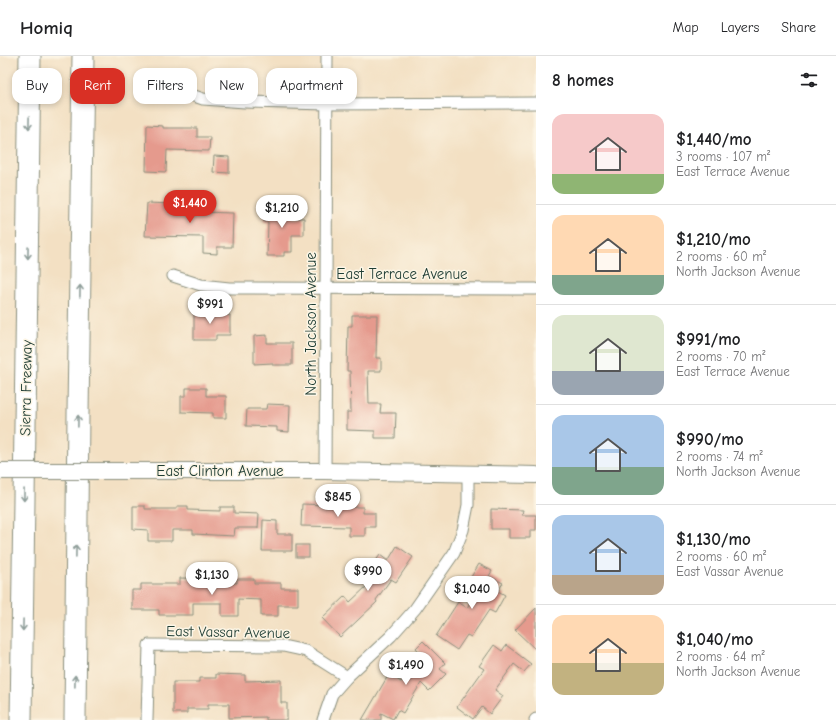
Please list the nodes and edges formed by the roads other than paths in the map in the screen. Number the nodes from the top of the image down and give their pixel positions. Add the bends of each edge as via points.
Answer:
1 (30, 56) edge
2 (83, 56) edge
3 (327, 56) edge
4 (327, 68) edge
5 (197, 97) edge
6 (266, 103) edge
7 (536, 103) edge
8 (327, 104) edge
9 (357, 104) edge
10 (173, 276) dead end
11 (326, 289) junction
12 (536, 289) edge
13 (0, 471) edge
14 (325, 471) junction
15 (468, 474) junction
16 (536, 475) edge
17 (347, 676) junction
18 (21, 720) edge
19 (75, 720) edge
20 (147, 720) edge
21 (323, 720) edge

1 -> 18 highway, Sierra Freeway
19 -> 2 highway
3 - 4 street, North Jackson Avenue
5 - 6 street
7 - 9 street
8 - 11 street, North Jackson Avenue
10 - 11 street, East Terrace Avenue via 201,285 229,288
11 - 12 street, East Terrace Avenue
11 - 14 street, North Jackson Avenue
13 - 14 main road, East Clinton Avenue, bridge
14 - 15 main road, East Clinton Avenue
15 - 16 main road, East Clinton Avenue
15 - 17 street via 468,505 463,530 454,553 415,609 391,636
17 - 20 street, East Vassar Avenue via 306,651 283,646 149,646
17 - 21 street via 332,694

